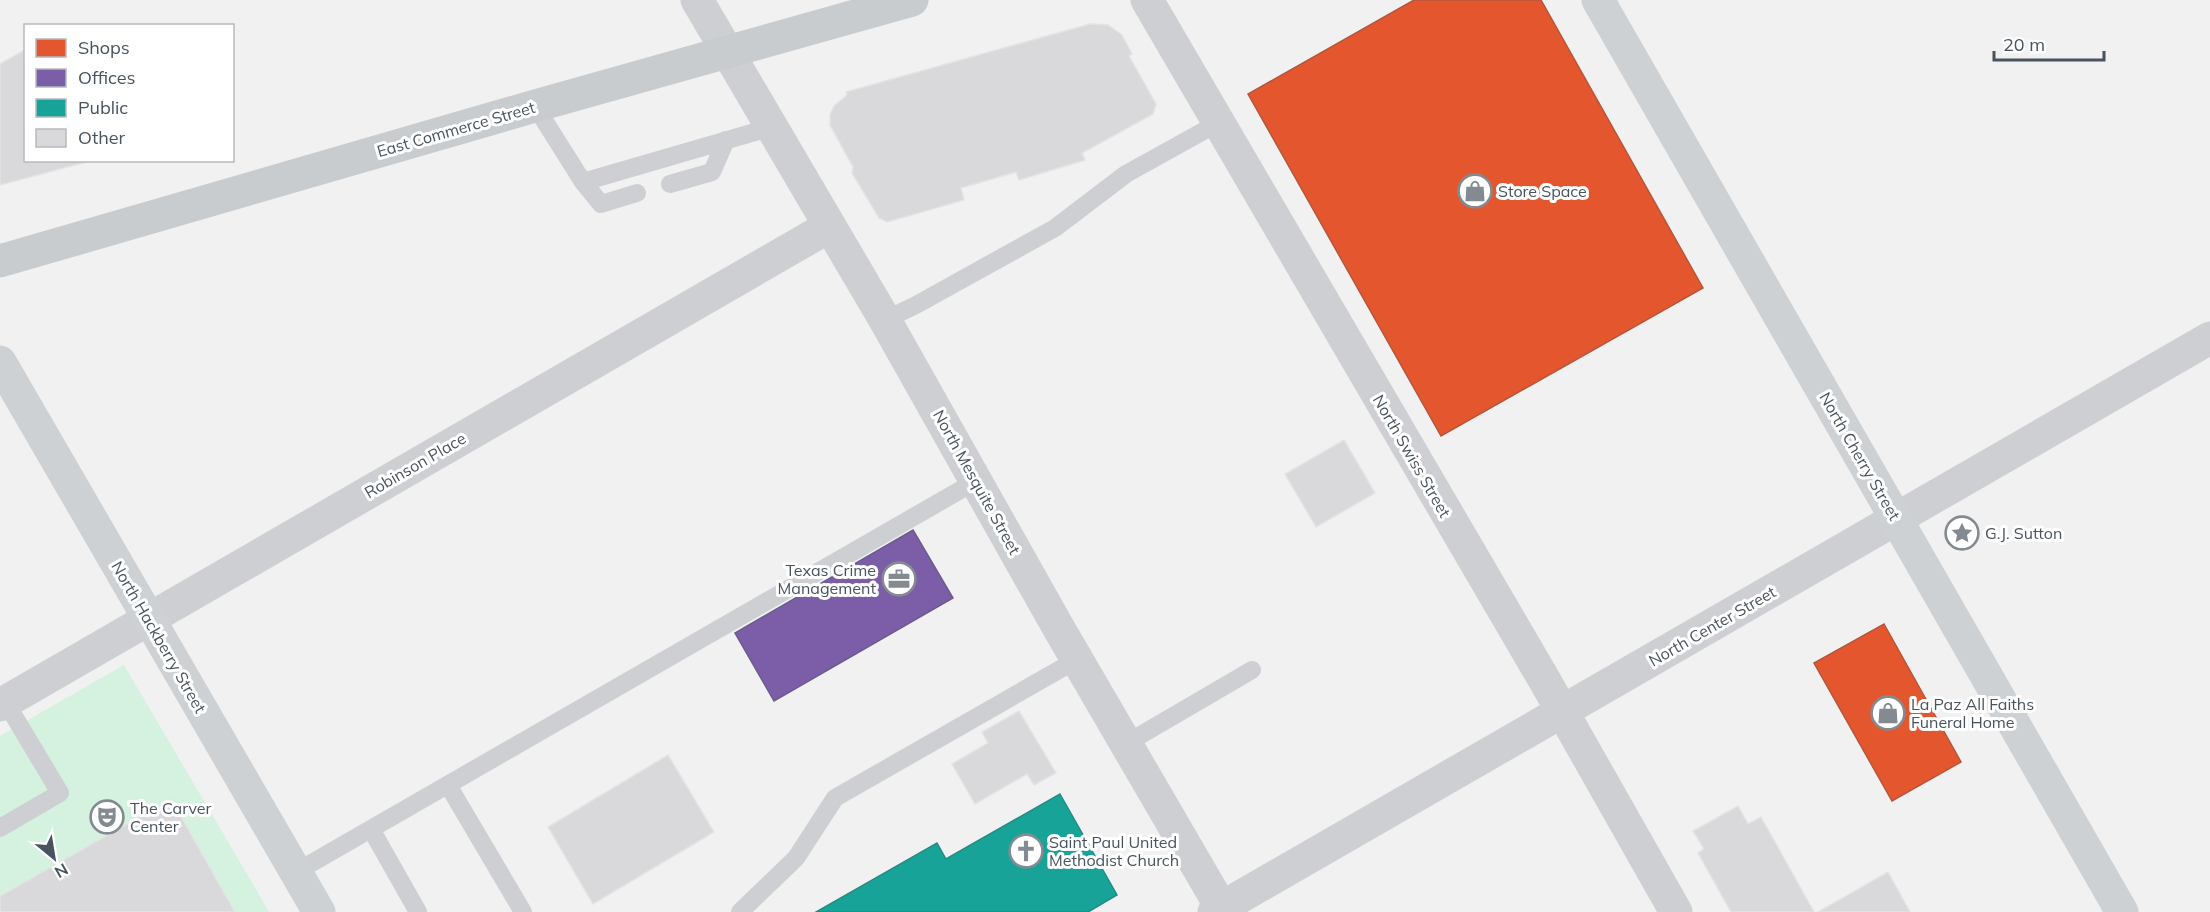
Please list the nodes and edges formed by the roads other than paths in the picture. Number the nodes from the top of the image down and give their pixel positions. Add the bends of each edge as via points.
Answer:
1 (697, 0) edge
2 (912, 0) edge
3 (1148, 0) edge
4 (1598, 0) edge
5 (729, 52) junction
6 (535, 106) junction
7 (1218, 123) junction
8 (772, 127) junction
9 (726, 140) junction
10 (583, 182) junction
11 (670, 184) dead end
12 (637, 193) dead end
13 (830, 226) junction
14 (0, 261) edge
15 (885, 320) junction
16 (2210, 338) edge
17 (0, 362) edge
18 (976, 481) junction
19 (1895, 519) junction
20 (149, 619) junction
21 (1078, 659) junction
22 (1252, 670) dead end
23 (3, 703) edge
24 (1562, 711) junction
25 (1127, 743) junction
26 (448, 785) junction
27 (0, 828) edge
28 (371, 829) junction
29 (296, 872) junction
30 (1220, 910) edge
31 (319, 912) edge
32 (418, 912) edge
33 (523, 912) edge
34 (740, 912) edge
35 (1676, 912) edge
36 (2122, 912) edge

1 - 5 street, North Mesquite Street
2 - 5 main road, East Commerce Street
3 - 7 street, North Swiss Street
4 - 19 street, North Cherry Street
5 - 6 main road, East Commerce Street
5 - 8 street, North Mesquite Street
6 - 10 lane
6 - 14 main road, East Commerce Street
7 - 15 lane via 1126,174 1055,228
7 - 24 street, North Swiss Street
8 - 9 lane
8 - 13 street, North Mesquite Street
9 - 10 lane
9 - 11 lane via 712,172
10 - 12 lane via 601,204
13 - 15 street, North Mesquite Street
13 - 20 street, Robinson Place
15 - 18 street, North Mesquite Street
16 - 19 street, North Center Street
17 - 20 street, North Hackberry Street
18 - 21 street, North Mesquite Street
18 - 26 lane
19 - 24 street, North Center Street
19 - 36 street, North Cherry Street
20 - 23 street, Robinson Place
20 - 29 street, North Hackberry Street
21 - 25 street, North Mesquite Street
21 - 34 lane via 835,798 796,858
22 - 25 lane
23 - 27 lane via 60,793
24 - 30 street, North Center Street
24 - 35 street, North Swiss Street
25 - 30 street, North Mesquite Street
26 - 28 lane
26 - 33 lane
28 - 29 lane
28 - 32 lane
29 - 31 street, North Hackberry Street

